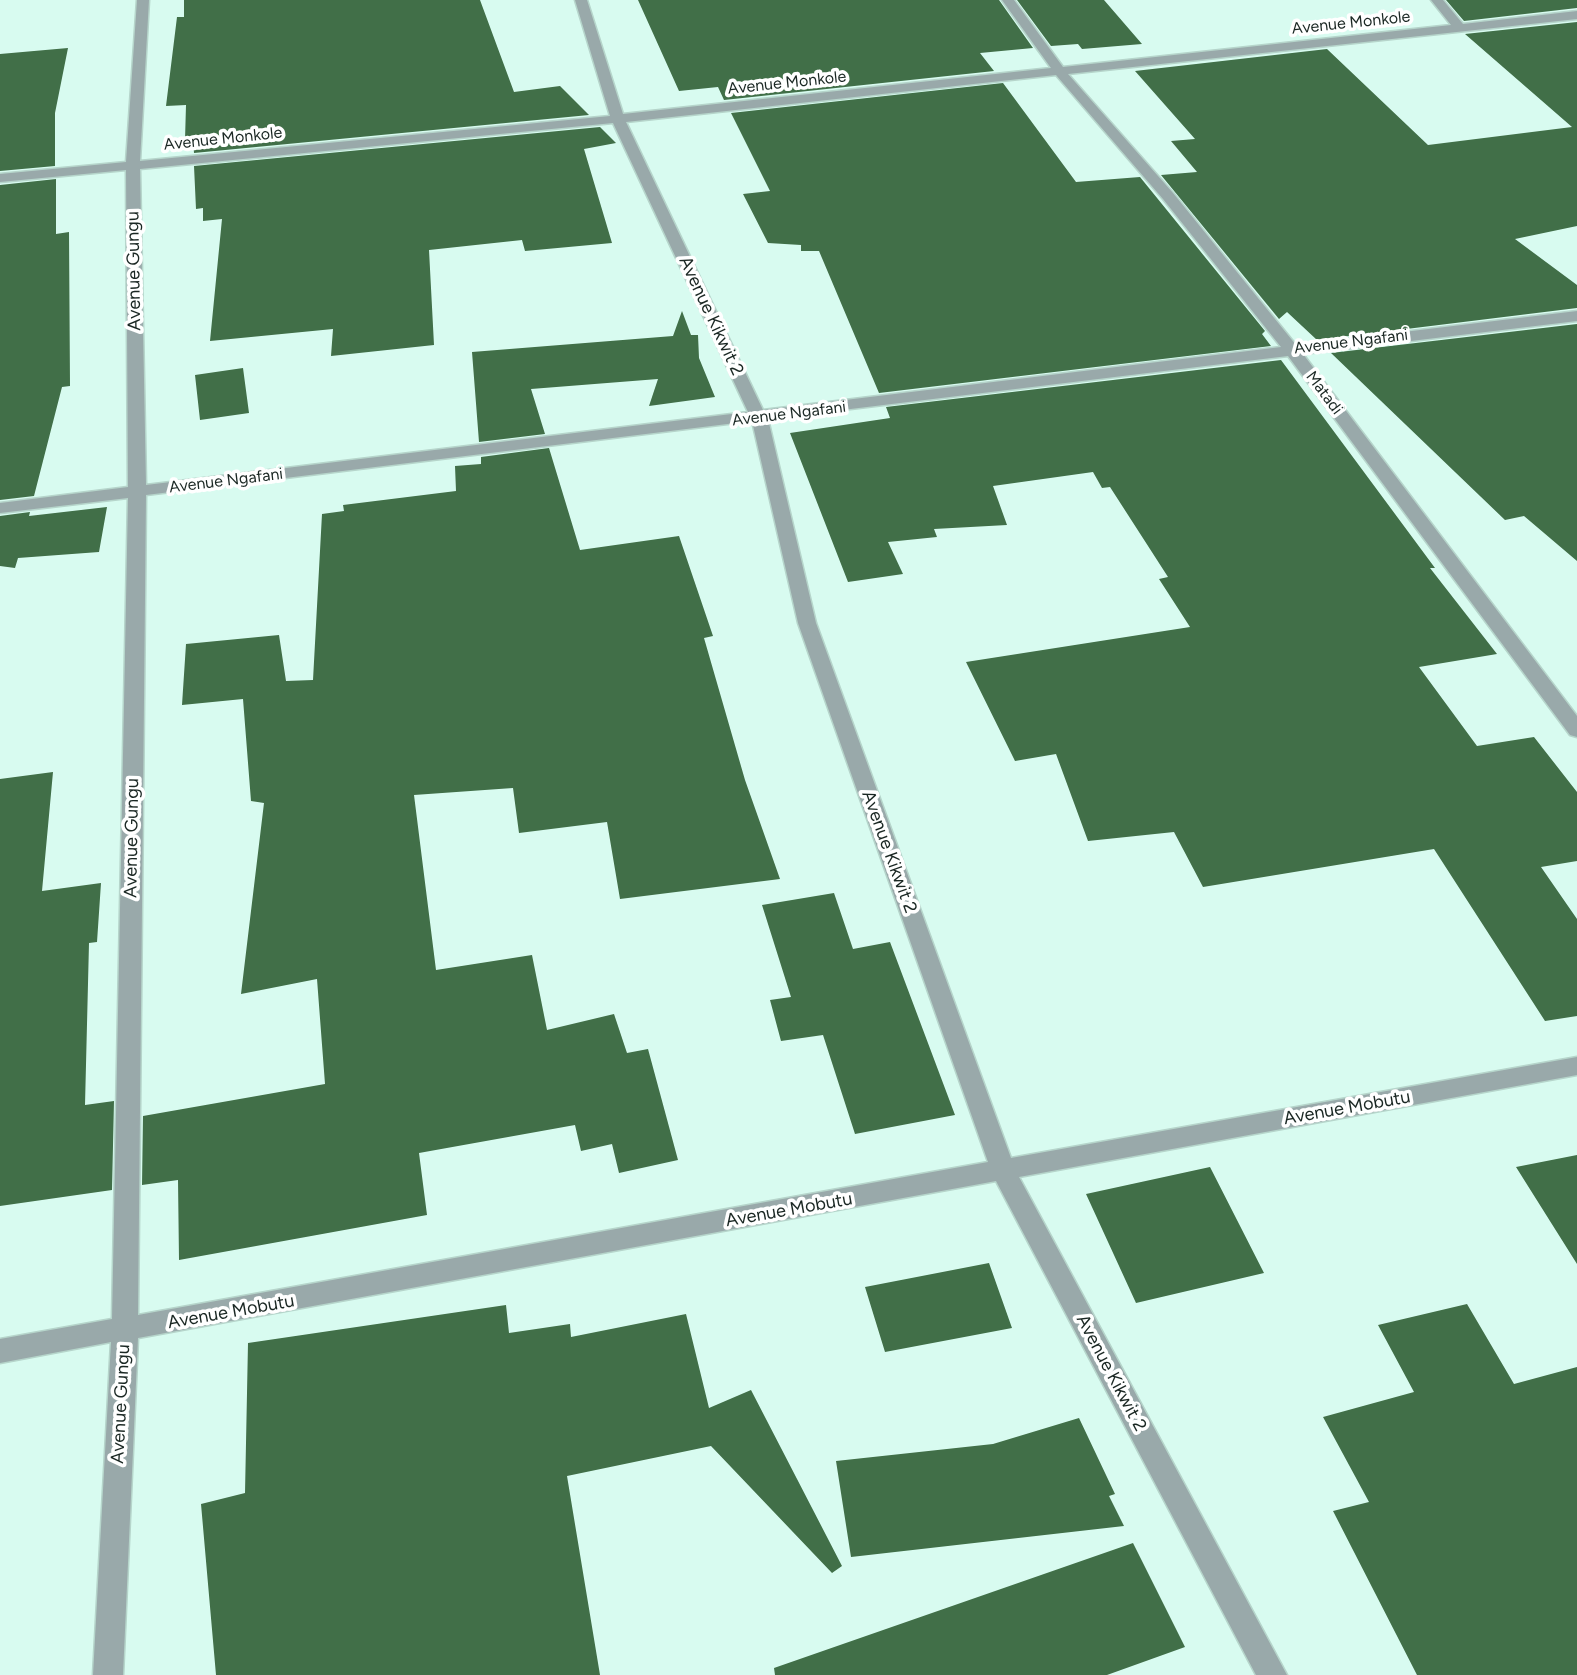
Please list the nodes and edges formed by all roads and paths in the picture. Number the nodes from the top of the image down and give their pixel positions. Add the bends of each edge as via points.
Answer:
1 (143, 0) edge
2 (581, 0) edge
3 (1008, 0) edge
4 (1437, 0) edge
5 (1577, 15) edge
6 (1460, 28) junction
7 (1059, 71) junction
8 (618, 118) junction
9 (132, 165) junction
10 (0, 177) edge
11 (1577, 316) edge
12 (1291, 349) junction
13 (759, 418) junction
14 (137, 492) junction
15 (0, 508) edge
16 (1577, 730) edge
17 (1577, 1066) edge
18 (1003, 1171) junction
19 (125, 1331) junction
20 (0, 1352) edge
21 (108, 1675) edge
22 (1272, 1675) edge

1 - 9 street, Avenue Gungu
2 - 8 street, Avenue Kikwit 2
3 - 7 street, Matadi
4 - 6 street
5 - 6 street, Avenue Monkole
6 - 7 street, Avenue Monkole
7 - 8 street, Avenue Monkole
7 - 12 street, Matadi via 1168,196
8 - 9 street, Avenue Monkole
8 - 13 street, Avenue Kikwit 2
9 - 10 street, Avenue Monkole
9 - 14 street, Avenue Gungu
11 - 12 street, Avenue Ngafani
12 - 13 street, Avenue Ngafani
12 - 16 street, Matadi
13 - 14 street, Avenue Ngafani
13 - 18 street, Avenue Kikwit 2 via 807,623
14 - 15 street, Avenue Ngafani
14 - 19 street, Avenue Gungu
17 - 18 street, Avenue Mobutu
18 - 19 street, Avenue Mobutu
18 - 22 street, Avenue Kikwit 2
19 - 20 street, Avenue Mobutu
19 - 21 street, Avenue Gungu

